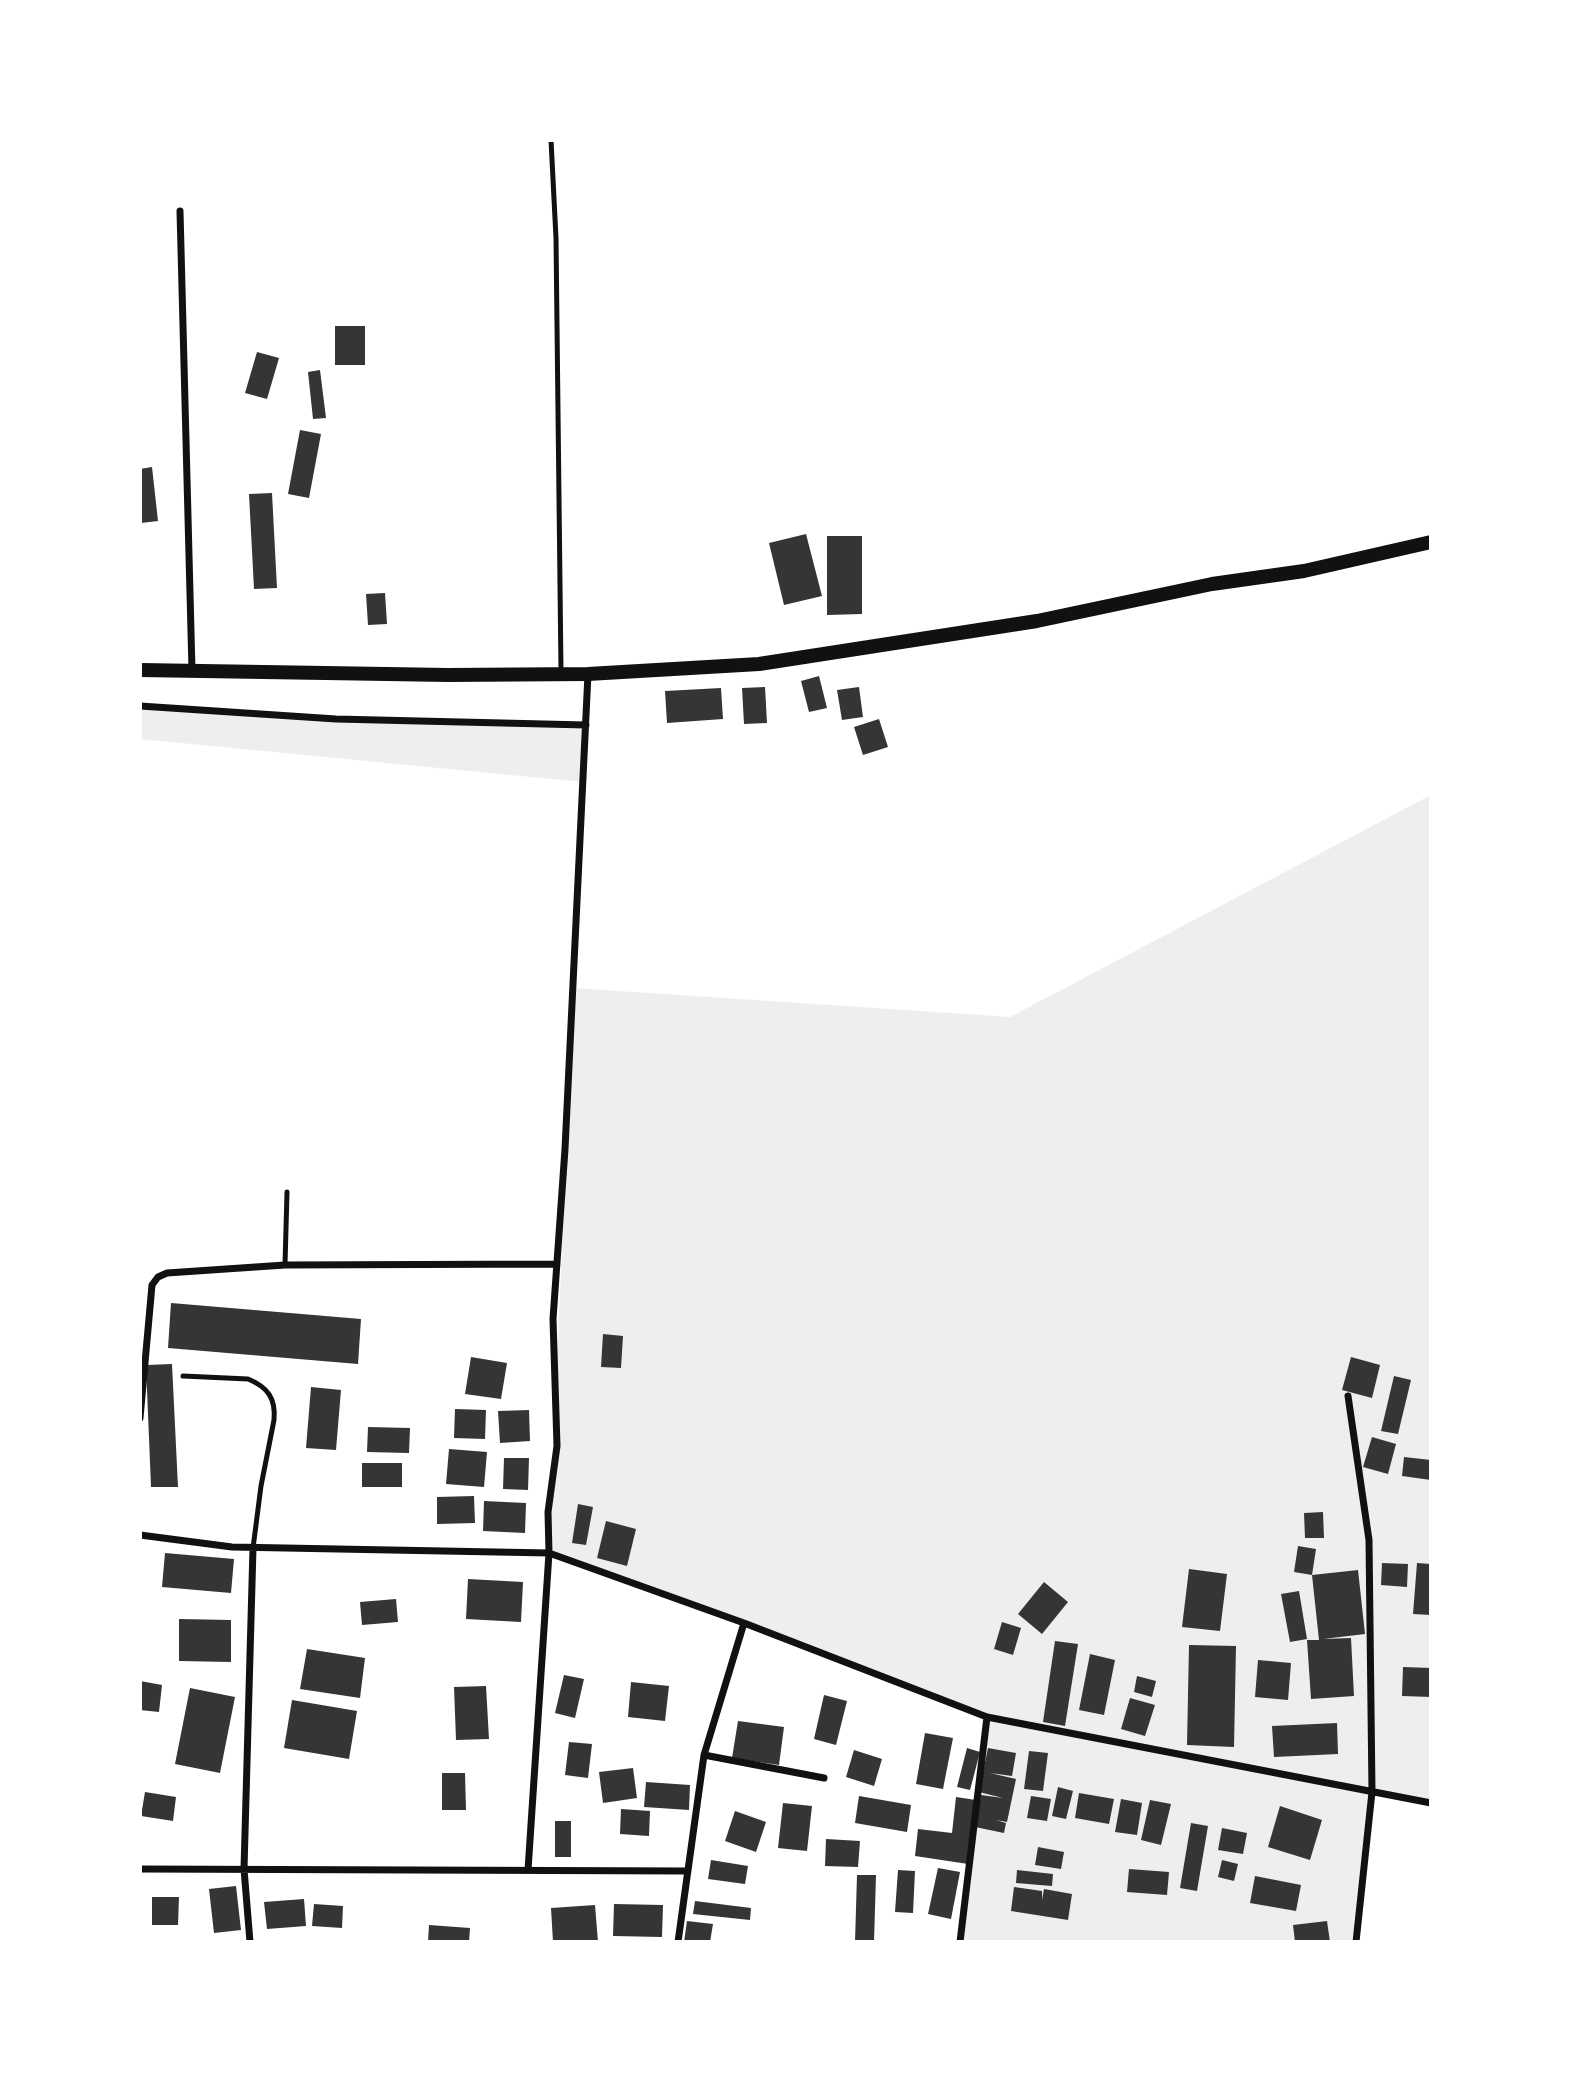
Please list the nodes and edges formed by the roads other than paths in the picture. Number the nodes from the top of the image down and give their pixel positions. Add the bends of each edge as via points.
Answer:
1 (551, 140) edge
2 (180, 211) dead end
3 (1431, 542) edge
4 (140, 670) edge
5 (192, 670) junction
6 (561, 674) junction
7 (589, 674) junction
8 (140, 705) edge
9 (586, 725) junction
10 (286, 1192) dead end
11 (285, 1265) junction
12 (557, 1265) junction
13 (183, 1376) dead end
14 (1348, 1396) dead end
15 (140, 1418) edge
16 (140, 1535) edge
17 (253, 1548) junction
18 (549, 1553) junction
19 (744, 1623) junction
20 (987, 1717) junction
21 (704, 1755) junction
22 (824, 1778) dead end
23 (1372, 1793) junction
24 (1431, 1804) edge
25 (140, 1869) edge
26 (244, 1869) junction
27 (528, 1870) junction
28 (688, 1871) junction
29 (250, 1942) edge
30 (678, 1942) edge
31 (960, 1942) edge
32 (1356, 1942) edge

1 - 6 lane
2 - 5 street
3 - 7 main road via 1304,571 1212,584 1024,623 759,664
4 - 5 main road
5 - 6 main road
6 - 7 main road
7 - 9 street
8 - 9 street via 336,719
9 - 12 street
10 - 11 lane
11 - 12 street
11 - 15 street via 158,1277 152,1284
12 - 18 street via 553,1319 557,1446 548,1512
13 - 17 lane via 248,1379 271,1394 274,1420
14 - 23 street via 1369,1540
16 - 17 street
17 - 18 street
17 - 26 street
18 - 19 street
18 - 27 street
19 - 20 street
19 - 21 street
20 - 23 street
20 - 31 street
21 - 22 street
21 - 28 street
23 - 24 street
23 - 32 street
25 - 26 street
26 - 27 street
26 - 29 street
27 - 28 street
28 - 30 street

